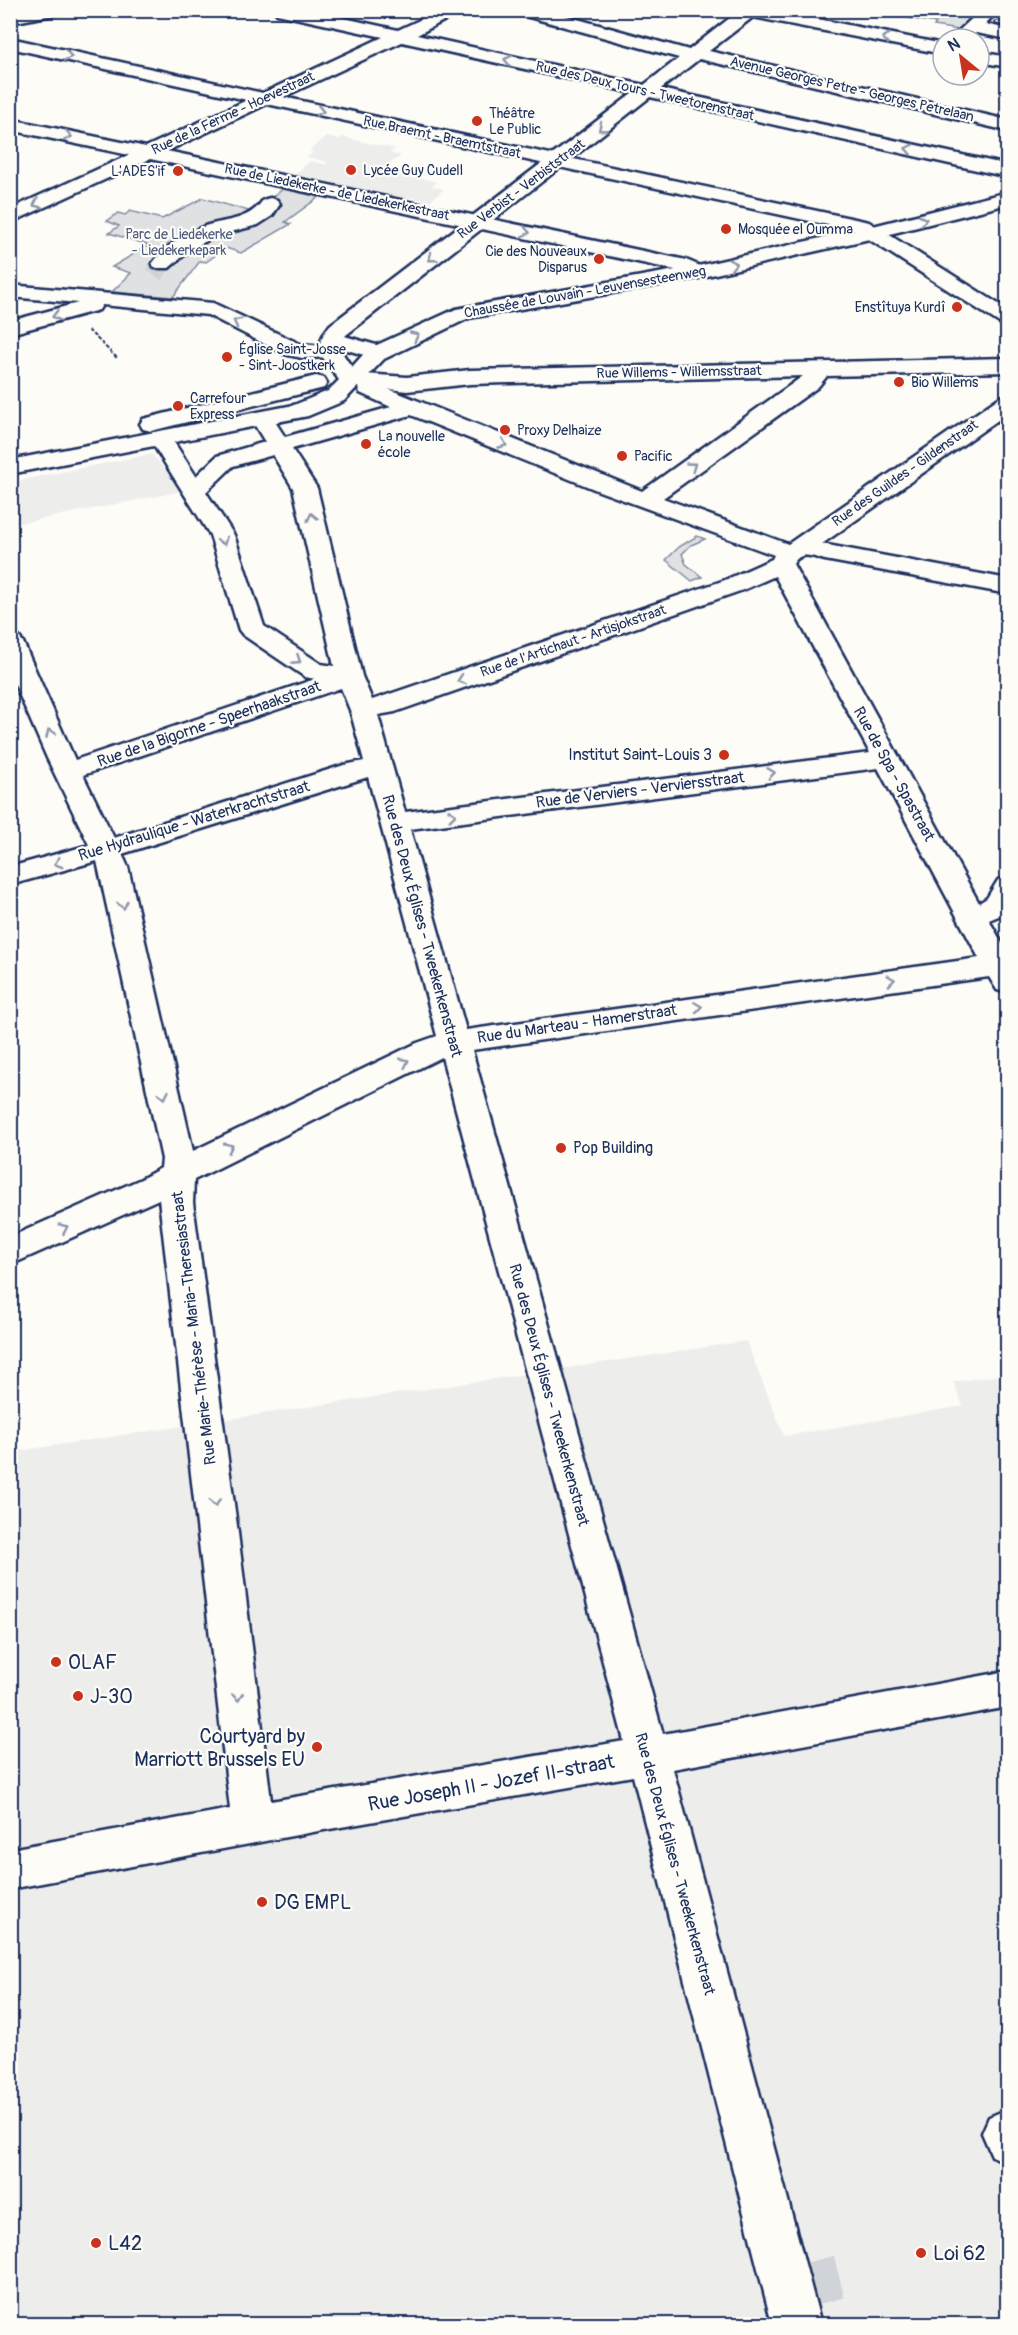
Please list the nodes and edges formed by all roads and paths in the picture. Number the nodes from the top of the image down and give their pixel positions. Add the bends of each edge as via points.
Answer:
1 (53, 10) edge
2 (283, 10) edge
3 (456, 10) edge
4 (524, 10) edge
5 (558, 10) edge
6 (750, 10) edge
7 (991, 10) edge
8 (10, 18) edge
9 (972, 27) edge
10 (991, 31) edge
11 (1008, 34) edge
12 (399, 36) junction
13 (10, 43) edge
14 (931, 47) edge
15 (697, 52) junction
16 (991, 59) edge
17 (1008, 62) edge
18 (647, 92) junction
19 (263, 98) junction
20 (10, 124) edge
21 (1008, 126) edge
22 (146, 152) junction
23 (558, 163) junction
24 (1008, 171) edge
25 (1008, 198) edge
26 (270, 204) dead end
27 (10, 217) edge
28 (478, 222) junction
29 (874, 232) junction
30 (698, 272) junction
31 (10, 291) edge
32 (143, 295) tunnel mouth
33 (100, 299) junction
34 (1008, 320) edge
35 (83, 326) dead end
36 (10, 328) edge
37 (322, 347) junction
38 (118, 359) dead end
39 (1008, 365) edge
40 (814, 369) junction
41 (350, 380) junction
42 (407, 400) junction
43 (1008, 402) edge
44 (363, 404) dead end
45 (261, 419) junction
46 (506, 423) dead end
47 (157, 443) junction
48 (279, 446) junction
49 (225, 461) junction
50 (10, 467) edge
51 (194, 490) junction
52 (645, 500) junction
53 (791, 554) junction
54 (1008, 587) edge
55 (10, 642) edge
56 (349, 676) junction
57 (363, 710) junction
58 (886, 759) junction
59 (378, 767) junction
60 (69, 771) junction
61 (394, 822) junction
62 (105, 849) junction
63 (10, 876) edge
64 (1008, 887) edge
65 (971, 914) junction
66 (1004, 971) edge
67 (453, 1042) junction
68 (177, 1174) junction
69 (10, 1252) edge
70 (1008, 1689) edge
71 (648, 1755) junction
72 (253, 1824) junction
73 (10, 1869) edge
74 (1008, 2132) edge
75 (1008, 2140) edge
76 (796, 2325) edge

1 - 8 street
2 - 12 street, Rue des Deux Tours - Tweetorenstraat
3 - 12 street, Rue de la Ferme - Hoevestraat
4 - 15 street
5 - 15 street
14 -> 6 street
6 - 15 street, Rue Verbist - Verbiststraat
7 - 9 street
10 - 11 street
18 -> 12 street, Rue des Deux Tours - Tweetorenstraat
12 - 19 street, Rue de la Ferme - Hoevestraat
13 -> 19 street, Rue Braemt - Braemtstraat
15 - 18 street, Rue Verbist - Verbiststraat
15 - 21 street, Avenue Georges Petre - Georges Petrelaan
16 - 17 street
18 -> 23 street, Rue Verbist - Verbiststraat
24 -> 18 street, Rue des Deux Tours - Tweetorenstraat
19 - 22 street, Rue de la Ferme - Hoevestraat
19 -> 23 street, Rue Braemt - Braemtstraat
20 -> 22 street, Rue de Liedekerke - de Liedekerkestraat
22 -> 27 street, Rue de la Ferme - Hoevestraat
22 - 28 street, Rue de Liedekerke - de Liedekerkestraat
23 - 28 street, Rue Verbist - Verbiststraat
23 - 29 street, Rue Braemt - Braemtstraat via 845,222
29 -> 25 street, Chaussée de Louvain - Leuvensesteenweg
26 - 32 street via 266,213 249,222 209,232 177,248
28 -> 30 street, Rue de Liedekerke - de Liedekerkestraat via 686,266
28 -> 37 street, Rue Verbist - Verbiststraat via 338,330
30 -> 29 street, Chaussée de Louvain - Leuvensesteenweg
29 - 34 street, Rue Braemt - Braemtstraat
41 -> 30 street, Chaussée de Louvain - Leuvensesteenweg via 376,354 463,314
31 - 33 street
33 -> 36 street via 87,308
37 -> 33 street via 302,352 292,349 213,309
35 - 38 path
37 - 41 street
37 - 42 street via 389,358 386,369
37 - 47 street via 317,387
39 - 40 street, Rue Willems - Willemsstraat
40 - 41 street, Rue Willems - Willemsstraat via 470,377 407,384
52 -> 40 street via 810,382 816,375
41 - 42 street
41 - 45 street, Chaussée de Louvain - Leuvensesteenweg via 336,396 322,404
42 - 44 street
42 - 46 street via 476,424
42 - 48 street
42 -> 52 street
43 - 53 street, Rue des Guildes - Gildenstraat
45 - 47 street, Chaussée de Louvain - Leuvensesteenweg
45 - 48 street, Rue des Deux Églises - Tweekerkenstraat
47 - 49 street via 179,452
47 - 50 street, Chaussée de Louvain - Leuvensesteenweg
47 - 51 street
48 - 49 street
56 -> 48 street, Rue des Deux Églises - Tweekerkenstraat via 305,488
49 - 51 street
51 -> 56 street via 222,536 252,630 314,671
52 - 53 street
53 - 54 street via 825,553
53 -> 57 street, Rue de l'Artichaut - Artisjokstraat via 734,585 386,706
53 - 58 street, Rue de Spa - Spastraat
60 -> 55 street, Rue Marie-Thérèse - Maria-Theresiastraat
56 - 57 street, Rue des Deux Églises - Tweekerkenstraat
56 - 60 street, Rue de la Bigorne - Speerhaakstraat
57 - 59 street, Rue des Deux Églises - Tweekerkenstraat
61 -> 58 street, Rue de Verviers - Verviersstraat
58 - 65 street, Rue de Spa - Spastraat
59 - 61 street, Rue des Deux Églises - Tweekerkenstraat
59 - 62 street, Rue Hydraulique - Waterkrachtstraat via 354,771
60 - 62 street, Rue Marie-Thérèse - Maria-Theresiastraat
61 - 67 street, Rue des Deux Églises - Tweekerkenstraat
62 -> 63 street, Rue Hydraulique - Waterkrachtstraat
62 -> 68 street, Rue Marie-Thérèse - Maria-Theresiastraat via 114,867 178,1159
64 - 65 street via 994,910
65 - 66 street, Rue de Spa - Spastraat
67 -> 66 street, Rue du Marteau - Hamerstraat
68 -> 67 street, Rue du Marteau - Hamerstraat
67 - 71 street, Rue des Deux Églises - Tweekerkenstraat
69 -> 68 street, Rue du Marteau - Hamerstraat
68 -> 72 street, Rue Marie-Thérèse - Maria-Theresiastraat via 176,1203
70 - 71 street, Rue Joseph II - Jozef II-straat
71 - 72 street, Rue Joseph II - Jozef II-straat
71 - 76 street, Rue des Deux Églises - Tweekerkenstraat
72 - 73 street, Rue Joseph II - Jozef II-straat
74 - 75 street

